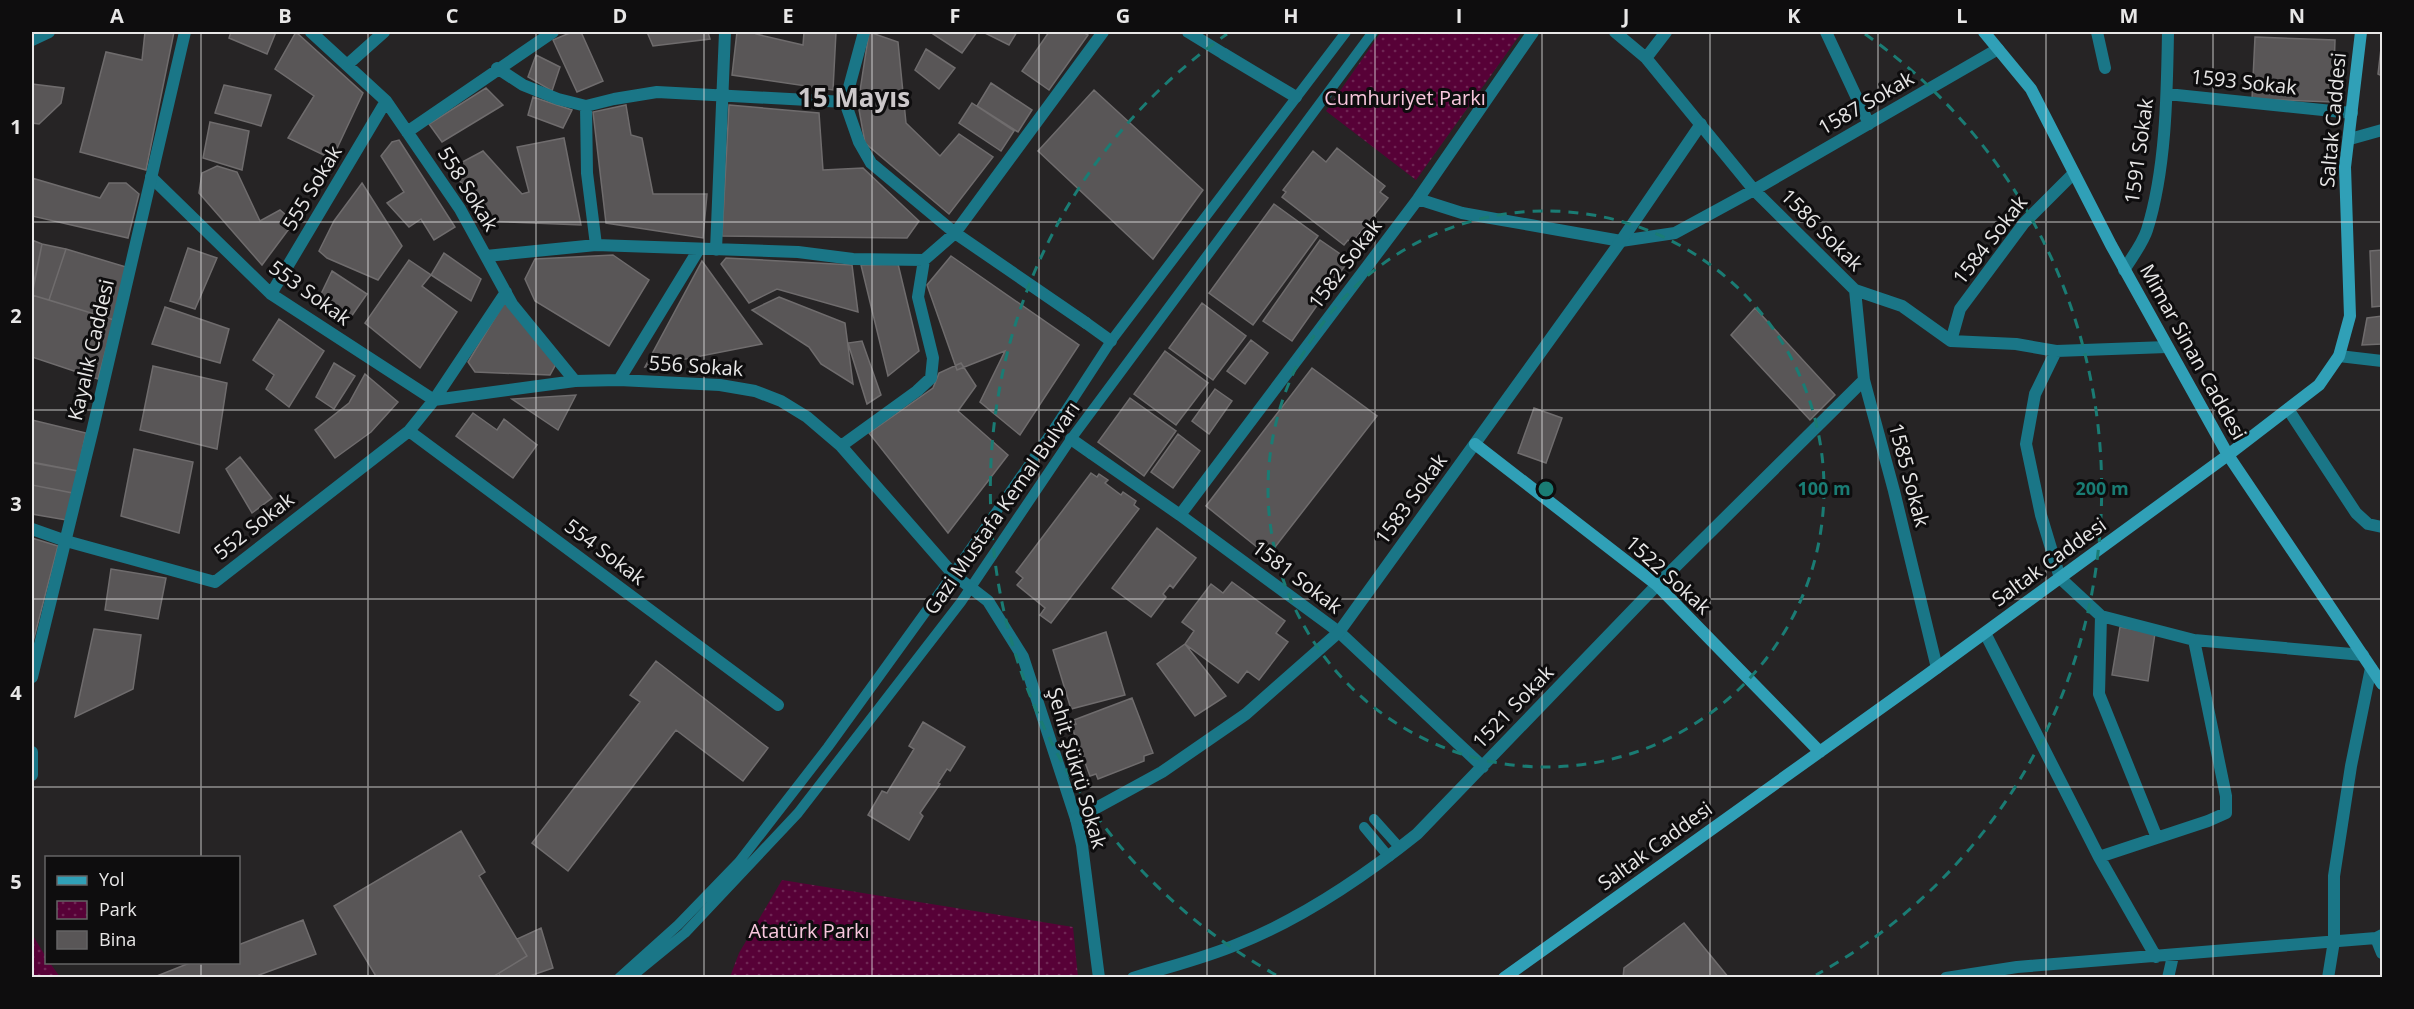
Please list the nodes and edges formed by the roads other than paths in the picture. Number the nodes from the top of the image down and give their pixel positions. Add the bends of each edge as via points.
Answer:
1 (49, 32) edge
2 (185, 32) edge
3 (311, 32) edge
4 (384, 32) edge
5 (552, 32) edge
6 (725, 32) edge
7 (864, 32) edge
8 (1103, 32) edge
9 (1188, 32) edge
10 (1346, 32) edge
11 (1373, 32) edge
12 (1533, 32) edge
13 (1615, 32) edge
14 (1666, 32) edge
15 (1827, 32) edge
16 (1984, 32) edge
17 (2097, 32) edge
18 (2168, 32) edge
19 (2361, 32) edge
20 (32, 40) edge
21 (1998, 49) junction
22 (1646, 58) junction
23 (347, 65) junction
24 (497, 68) junction
25 (2105, 68) dead end
26 (2167, 94) junction
27 (723, 95) junction
28 (1296, 97) junction
29 (386, 101) junction
30 (845, 102) junction
31 (586, 106) junction
32 (2352, 113) junction
33 (1701, 124) junction
34 (1869, 124) junction
35 (2382, 130) edge
36 (407, 132) junction
37 (2350, 139) junction
38 (2074, 173) junction
39 (151, 177) junction
40 (1754, 190) junction
41 (1418, 199) junction
42 (955, 233) junction
43 (1621, 241) junction
44 (596, 245) junction
45 (699, 249) junction
46 (716, 250) junction
47 (486, 256) junction
48 (924, 260) junction
49 (2124, 270) junction
50 (1855, 290) junction
51 (506, 292) junction
52 (271, 294) junction
53 (1951, 340) junction
54 (1111, 341) junction
55 (2167, 347) junction
56 (2056, 351) junction
57 (2339, 356) junction
58 (2382, 361) edge
59 (619, 380) junction
60 (1864, 380) junction
61 (575, 381) junction
62 (434, 400) junction
63 (2288, 409) junction
64 (409, 431) junction
65 (1071, 438) junction
66 (1475, 444) junction
67 (841, 446) junction
68 (2228, 455) junction
69 (1180, 515) junction
70 (2382, 527) edge
71 (32, 529) edge
72 (66, 541) junction
73 (953, 574) junction
74 (2060, 578) junction
75 (1657, 585) junction
76 (971, 587) junction
77 (2101, 616) junction
78 (1339, 632) junction
79 (1985, 633) junction
80 (2194, 640) junction
81 (2363, 655) junction
82 (1937, 668) junction
83 (2372, 668) junction
84 (32, 677) edge
85 (2381, 680) edge
86 (778, 705) dead end
87 (32, 752) edge
88 (1820, 752) junction
89 (1483, 767) junction
90 (32, 773) edge
91 (1076, 819) junction
92 (1374, 819) dead end
93 (1364, 827) dead end
94 (2157, 838) junction
95 (1400, 848) junction
96 (1389, 857) junction
97 (2098, 857) junction
98 (2379, 937) edge
99 (2334, 941) junction
100 (2382, 953) edge
101 (2173, 956) junction
102 (2156, 957) junction
103 (1506, 977) edge
104 (619, 978) edge
105 (630, 978) edge
106 (1099, 978) edge
107 (1133, 978) edge
108 (1946, 978) edge
109 (2169, 978) edge
110 (2328, 978) edge

1 - 20 street
2 - 39 street, Kayalık Caddesi
3 - 23 street, 558 Sokak
4 - 23 street
5 - 24 street
6 - 27 street
7 - 30 street
8 - 42 street
9 - 28 street
10 - 28 lane, Gazi Mustafa Kemal Bulvarı
11 - 65 lane, Gazi Mustafa Kemal Bulvarı
12 - 41 street, 1582 Sokak
13 - 22 street
14 - 22 street
15 - 34 street
16 - 21 main road, Mimar Sinan Caddesi
17 - 25 street
18 - 26 street, 1591 Sokak
19 - 32 main road, Saltak Caddesi
21 - 34 street, 1587 Sokak
21 - 38 main road, Mimar Sinan Caddesi via 2031,89
22 - 33 street
23 - 29 street, 558 Sokak
24 - 31 street via 523,85
24 - 36 street
26 - 32 street, 1593 Sokak
26 - 49 street, 1591 Sokak via 2158,178 2147,231
27 - 30 street
27 - 31 street via 657,93
27 - 46 street
28 - 54 lane, Gazi Mustafa Kemal Bulvarı
29 - 36 street, 558 Sokak
29 - 52 street, 555 Sokak
30 - 42 street via 871,163
31 - 44 street via 587,173
32 - 37 main road, Saltak Caddesi
33 - 40 street
33 - 43 street, 1583 Sokak
34 - 40 street, 1587 Sokak
35 - 37 street
36 - 47 street, 558 Sokak via 460,208
37 - 57 main road, Saltak Caddesi via 2345,167 2350,316
38 - 49 main road, Mimar Sinan Caddesi
38 - 53 street, 1584 Sokak via 2024,223 1960,309
39 - 52 street, 553 Sokak
39 - 72 street, Kayalık Caddesi
40 - 43 street, 1586 Sokak via 1675,233
40 - 50 street, 1586 Sokak
41 - 43 street, 1586 Sokak via 1462,213
41 - 69 street, 1582 Sokak
42 - 48 street
42 - 54 street
43 - 66 street, 1583 Sokak
44 - 45 street
44 - 47 street
45 - 46 street
45 - 59 street
46 - 48 street
47 - 51 street, 558 Sokak
48 - 67 street via 918,297 933,358 931,378
49 - 55 main road, Mimar Sinan Caddesi
50 - 53 street, 1586 Sokak via 1902,306
50 - 60 street, 1585 Sokak
51 - 61 street, 558 Sokak
51 - 62 street, 552 Sokak
52 - 62 street, 553 Sokak
53 - 56 street
54 - 73 lane, Gazi Mustafa Kemal Bulvarı
55 - 56 street
55 - 68 main road, Mimar Sinan Caddesi
56 - 74 street via 2035,394 2026,444
57 - 58 street
57 - 63 main road, Saltak Caddesi via 2319,385
59 - 61 street, 556 Sokak
59 - 67 street, 556 Sokak via 720,385 755,391 807,417
60 - 75 street, 1521 Sokak
60 - 82 street, 1585 Sokak
61 - 62 street, 556 Sokak
62 - 64 street, 552 Sokak
63 - 68 main road, Saltak Caddesi
63 - 70 street via 2355,513 2368,524
64 - 72 street, 552 Sokak via 215,582
64 - 86 street, 554 Sokak
65 - 69 street, 1581 Sokak
65 - 76 lane, Gazi Mustafa Kemal Bulvarı
66 - 75 main road, 1522 Sokak
66 - 78 street, 1583 Sokak
67 - 73 street, 556 Sokak
68 - 74 main road, Saltak Caddesi
68 - 81 main road, Mimar Sinan Caddesi
69 - 78 street, 1581 Sokak
71 - 72 street
72 - 84 street, Kayalık Caddesi
73 - 76 street, Şehit Şükrü Sokak
73 - 104 lane, Gazi Mustafa Kemal Bulvarı via 739,862
74 - 77 street
74 - 79 main road, Saltak Caddesi
75 - 88 main road, 1522 Sokak
75 - 89 street, 1521 Sokak
76 - 91 street, Şehit Şükrü Sokak via 988,601 1023,657
76 - 105 lane, Gazi Mustafa Kemal Bulvarı via 798,813 685,933
77 - 80 street
77 - 94 street via 2099,694
78 - 89 street, 1581 Sokak
78 - 91 street, 1583 Sokak via 1246,714 1162,772
79 - 82 main road, Saltak Caddesi
79 - 97 street
80 - 81 street
80 - 94 street via 2226,796 2226,813
81 - 83 main road, Mimar Sinan Caddesi
82 - 88 main road, Saltak Caddesi
83 - 85 main road, Mimar Sinan Caddesi
83 - 99 street via 2351,766 2334,876
87 - 90 street
88 - 103 main road, Saltak Caddesi
89 - 95 street, 1521 Sokak
91 - 106 street, Şehit Şükrü Sokak
92 - 95 lane
93 - 96 lane
94 - 97 street
95 - 96 street, 1521 Sokak
96 - 107 street, 1521 Sokak via 1329,898 1238,945
97 - 102 street
98 - 99 street
98 - 100 street
99 - 101 street
99 - 110 street
101 - 102 street
101 - 109 street
102 - 108 street via 2017,967

